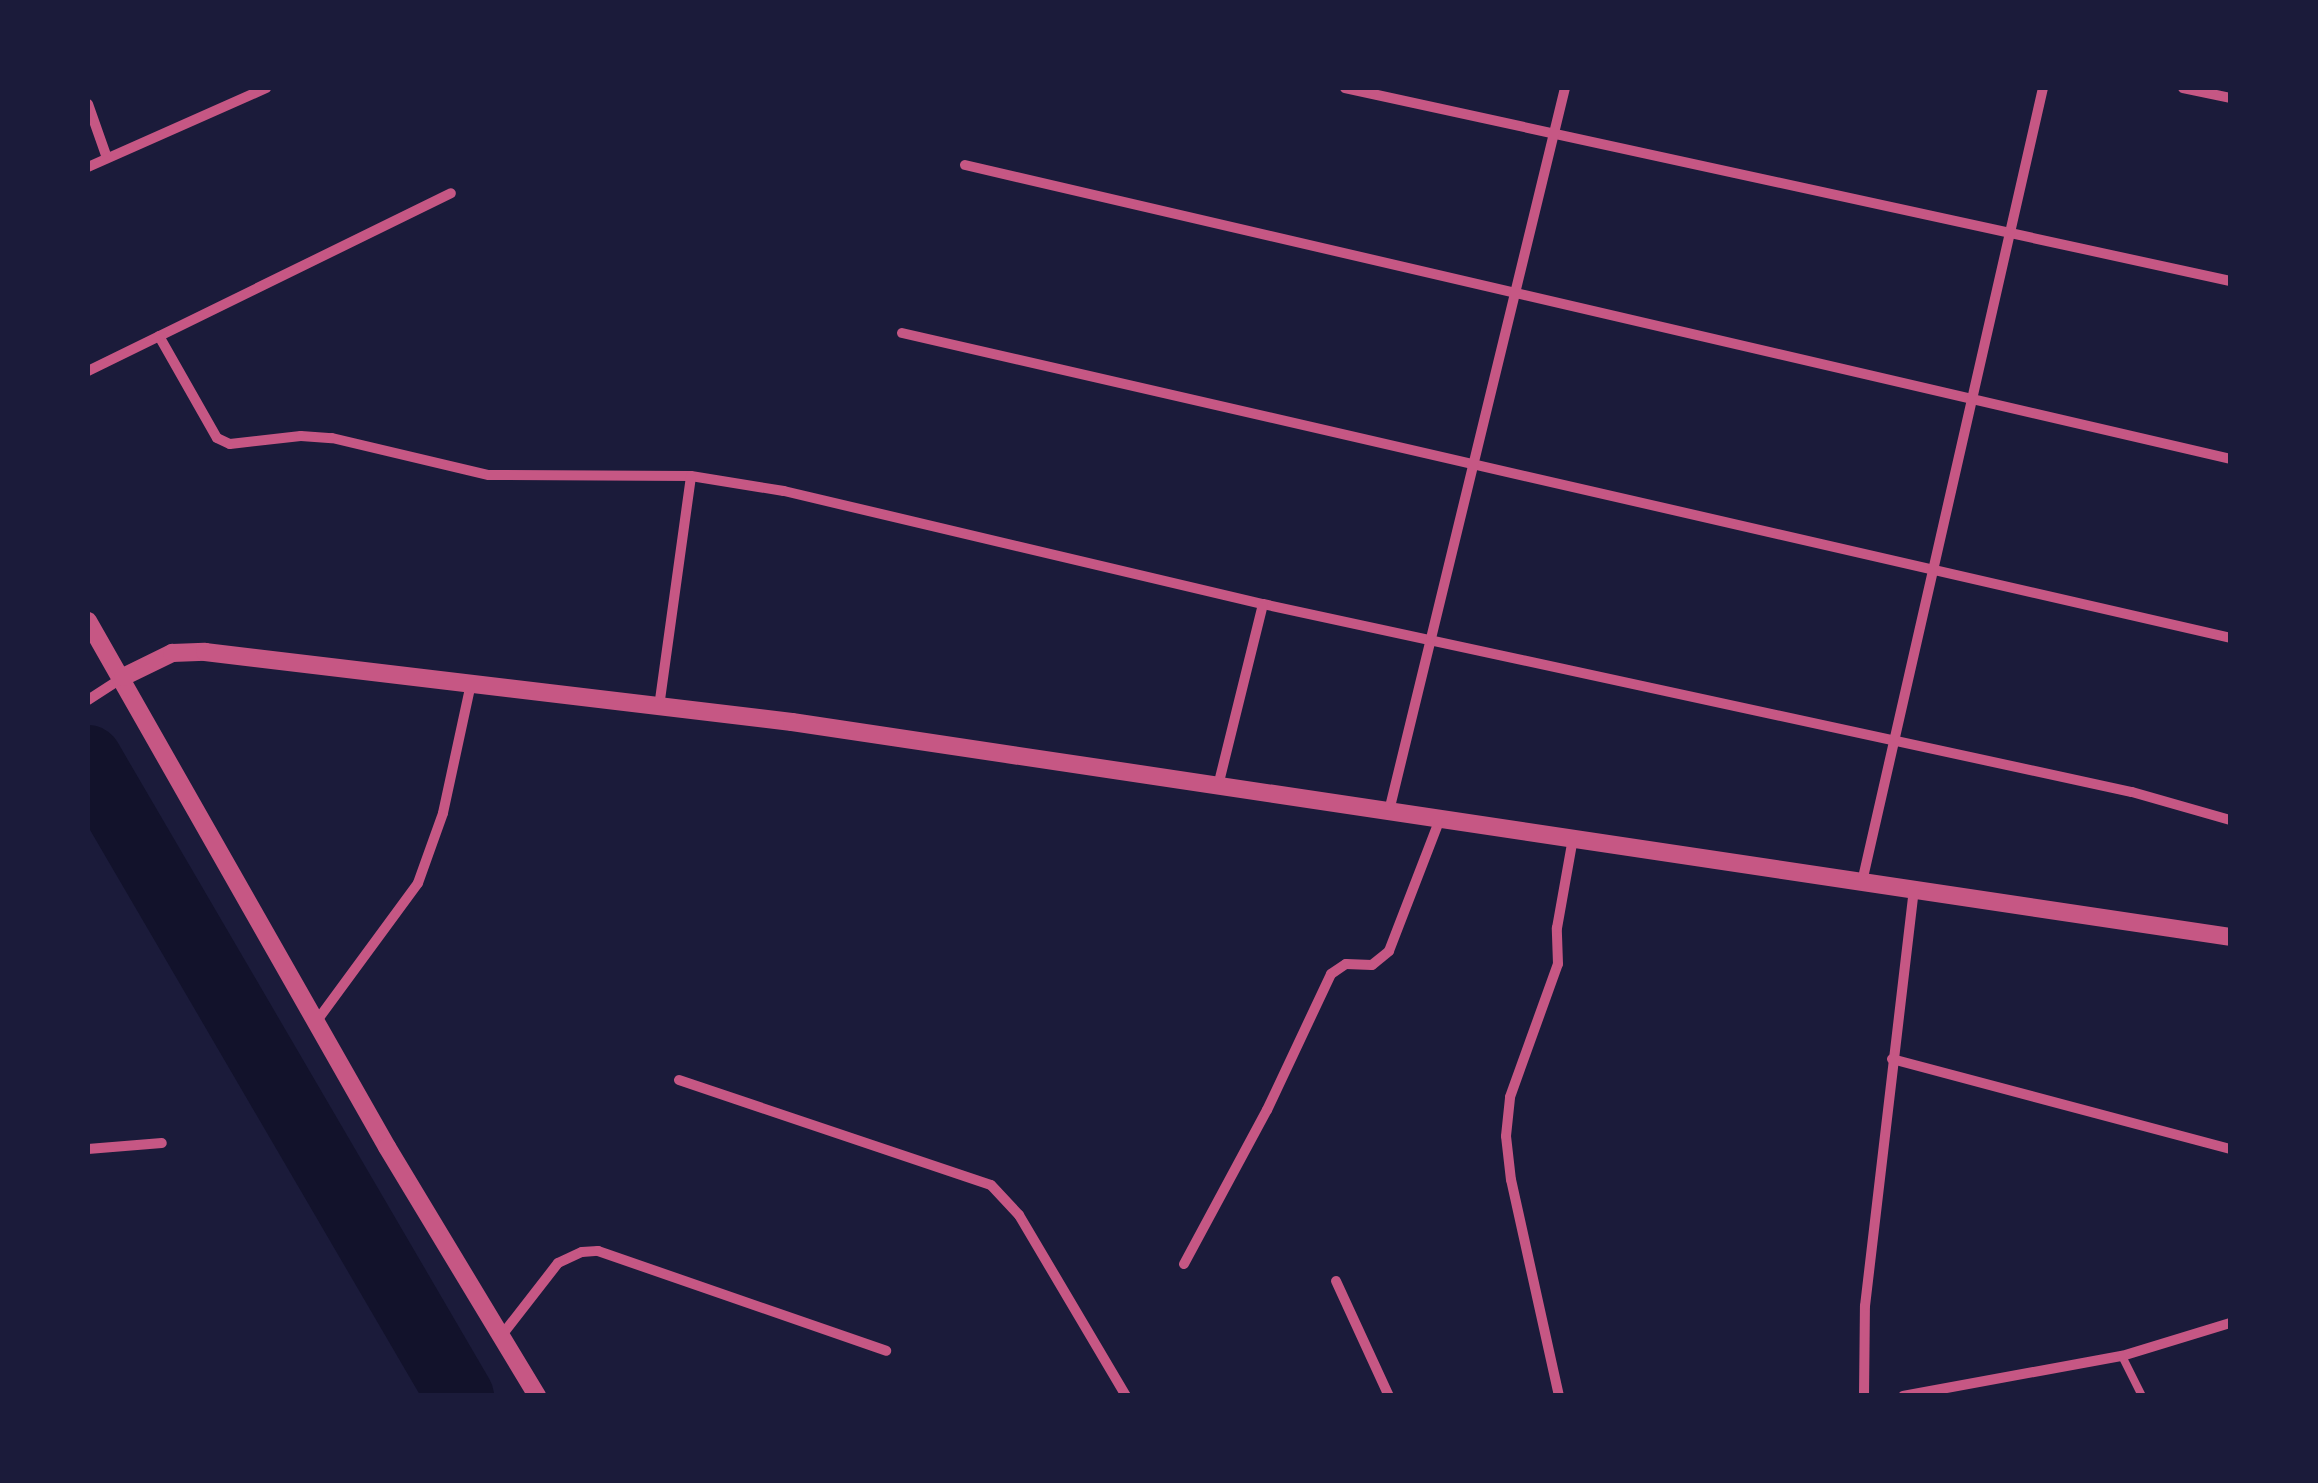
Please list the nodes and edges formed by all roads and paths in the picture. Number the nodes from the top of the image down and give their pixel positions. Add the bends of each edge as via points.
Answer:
1 (266, 88) edge
2 (1345, 88) edge
3 (1565, 88) edge
4 (2043, 88) edge
5 (2183, 88) edge
6 (2230, 98) edge
7 (88, 104) edge
8 (1555, 133) junction
9 (107, 158) junction
10 (965, 165) dead end
11 (88, 167) edge
12 (451, 193) dead end
13 (2011, 232) junction
14 (2230, 281) edge
15 (1515, 292) junction
16 (902, 333) dead end
17 (158, 336) junction
18 (88, 371) edge
19 (1972, 400) junction
20 (2230, 459) edge
21 (1473, 468) junction
22 (691, 476) junction
23 (1932, 568) junction
24 (1263, 604) junction
25 (88, 621) edge
26 (1431, 637) junction
27 (2230, 638) edge
28 (123, 677) junction
29 (471, 684) junction
30 (91, 699) edge
31 (660, 707) junction
32 (1892, 741) junction
33 (1218, 786) junction
34 (1388, 811) junction
35 (1440, 819) junction
36 (2230, 820) edge
37 (1573, 838) junction
38 (1862, 882) junction
39 (1914, 890) junction
40 (2230, 937) edge
41 (316, 1022) junction
42 (1892, 1060) junction
43 (678, 1080) dead end
44 (162, 1143) dead end
45 (88, 1149) edge
46 (2230, 1149) edge
47 (1184, 1264) dead end
48 (1336, 1281) dead end
49 (2230, 1323) edge
50 (502, 1335) junction
51 (886, 1350) dead end
52 (2122, 1356) junction
53 (1911, 1395) edge
54 (537, 1396) edge
55 (1126, 1396) edge
56 (1389, 1396) edge
57 (1559, 1396) edge
58 (1864, 1396) edge
59 (2142, 1396) edge

1 - 9 street
2 - 8 street
3 - 8 street
4 - 13 street
5 - 6 street
7 - 9 street
8 - 13 street
8 - 15 street
9 - 11 street
10 - 15 street
12 - 17 street
13 - 14 street
13 - 19 street
15 - 19 street
15 - 21 street
16 - 21 street
17 - 18 street
17 - 22 street via 210,426 230,444 332,438 453,469 528,478
19 - 20 street
19 - 23 street
21 - 23 street
21 - 26 street
22 - 24 street via 784,491
22 - 31 street
23 - 27 street
23 - 32 street
24 - 26 street
24 - 33 street
25 - 28 street
26 - 32 street
26 - 34 street
28 - 29 street via 156,658 188,652
28 - 30 street
28 - 41 street
29 - 31 street
29 - 41 street via 443,813 418,883
31 - 33 street
32 - 36 street
32 - 38 street
33 - 34 street
34 - 35 street
35 - 37 street
35 - 47 street via 1389,951 1372,965 1346,964 1331,974
37 - 38 street
37 - 57 street via 1557,928 1558,964 1506,1115 1511,1180
38 - 39 street
39 - 40 street
39 - 42 street
41 - 50 street
42 - 46 street
42 - 58 street via 1865,1306
43 - 55 street via 992,1185 1019,1215
44 - 45 street
48 - 56 street
49 - 52 street
50 - 51 street via 558,1264 598,1251
50 - 54 street
52 - 53 street
52 - 59 lane

